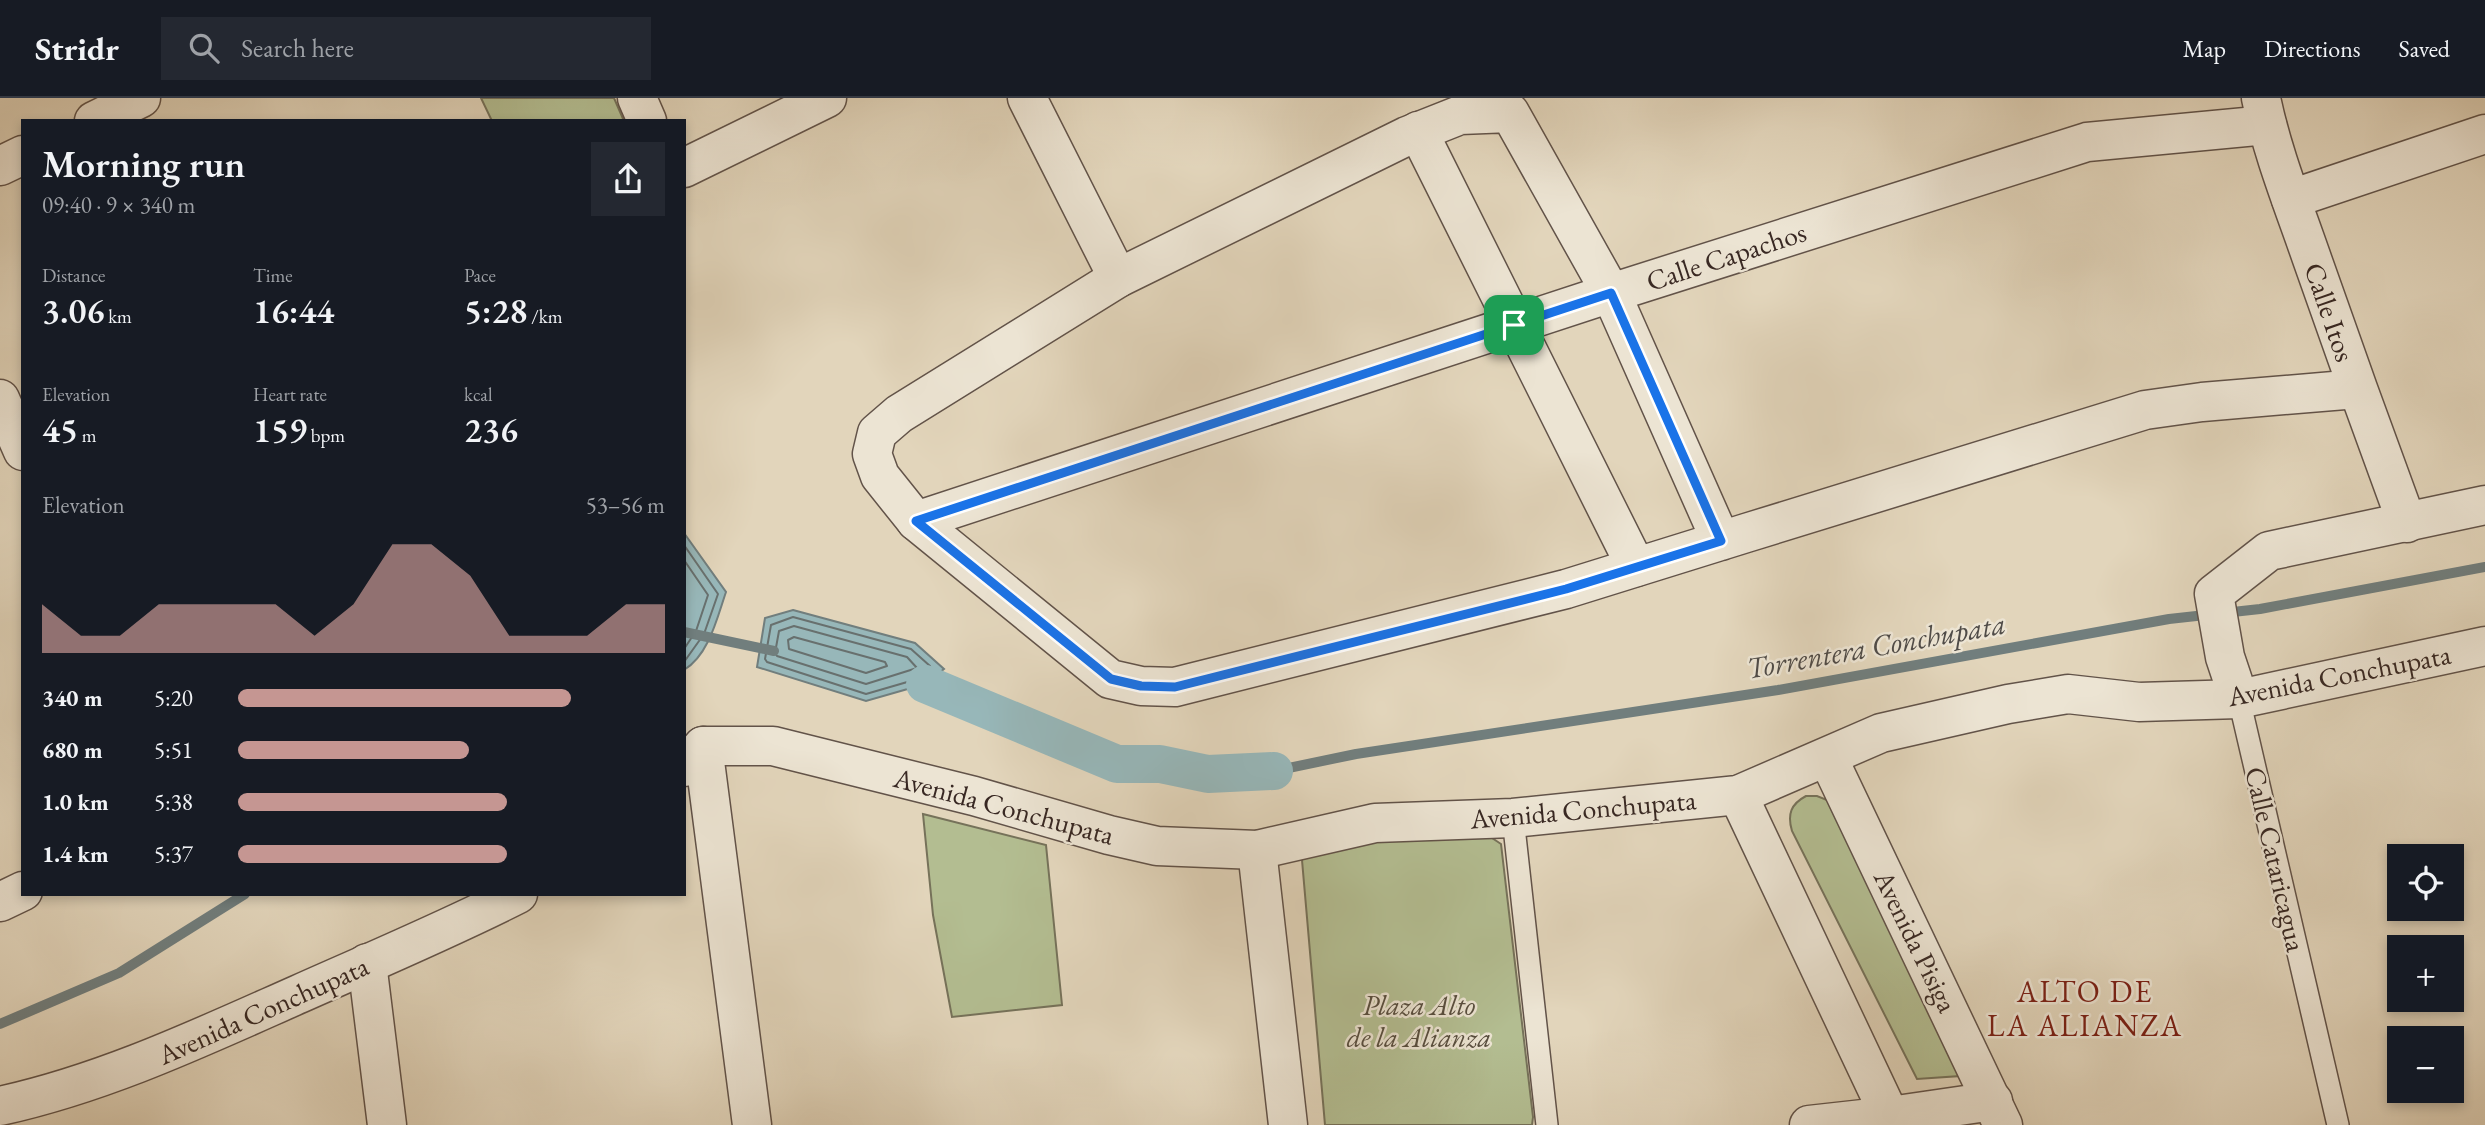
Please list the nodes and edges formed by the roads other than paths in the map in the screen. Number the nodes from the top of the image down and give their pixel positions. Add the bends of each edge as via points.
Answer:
1 (141, 98) edge
2 (637, 98) edge
3 (827, 98) edge
4 (1027, 98) edge
5 (2264, 112) edge
6 (98, 119) edge
7 (646, 119) edge
8 (1418, 131) junction
9 (2485, 134) edge
10 (21, 156) edge
11 (0, 166) edge
12 (686, 167) edge
13 (2291, 199) junction
14 (1118, 278) junction
15 (1611, 293) junction
16 (1514, 325) junction
17 (2357, 390) junction
18 (0, 399) edge
19 (21, 446) edge
20 (2485, 505) edge
21 (916, 521) junction
22 (2407, 523) junction
23 (1721, 541) junction
24 (1636, 567) junction
25 (2485, 646) edge
26 (2239, 699) junction
27 (694, 757) edge
28 (1828, 758) junction
29 (1738, 795) junction
30 (1513, 818) junction
31 (1257, 850) junction
32 (21, 892) edge
33 (514, 896) edge
34 (0, 902) edge
35 (368, 963) junction
36 (0, 1106) edge
37 (1998, 1113) edge
38 (1892, 1121) edge
39 (387, 1125) edge
40 (752, 1125) edge
41 (1288, 1125) edge
42 (1547, 1125) edge
43 (1809, 1125) edge
44 (2338, 1125) edge

1 - 6 street
2 - 7 street
3 - 12 street
4 - 14 street
5 - 13 street, Calle Itos
5 - 15 street, Calle Capachos via 2087,142
8 - 14 street
8 - 15 street via 1460,115 1510,113
8 - 16 street
9 - 13 street
10 - 11 street
13 - 17 street, Calle Itos
14 - 21 street via 899,414 877,433 872,454 880,475
15 - 16 street, Calle Capachos
15 - 23 street
16 - 21 street, Calle Capachos
16 - 24 street
17 - 22 street, Calle Itos
17 - 23 street via 2145,410
18 - 19 street
20 - 22 street
21 - 24 street via 1111,679 1141,686 1175,687 1566,589
22 - 26 street, Calle Cataricagua via 2269,551 2214,594 2225,657
23 - 24 street
25 - 26 street, Avenida Conchupata
26 - 28 street, Avenida Conchupata via 2139,702 2068,694 1881,733
26 - 44 lane, Calle Cataricagua
27 - 31 street, Avenida Conchupata via 773,746 1157,846
27 - 40 street
28 - 29 street, Avenida Conchupata
28 - 37 street, Avenida Pisiga
29 - 30 street, Avenida Conchupata
29 - 38 street
30 - 31 street, Avenida Conchupata via 1375,823
30 - 42 lane
31 - 41 street
32 - 34 street
33 - 35 street, Avenida Conchupata
35 - 36 street, Avenida Conchupata via 139,1064 47,1096
35 - 39 street
37 - 38 street
38 - 43 street

